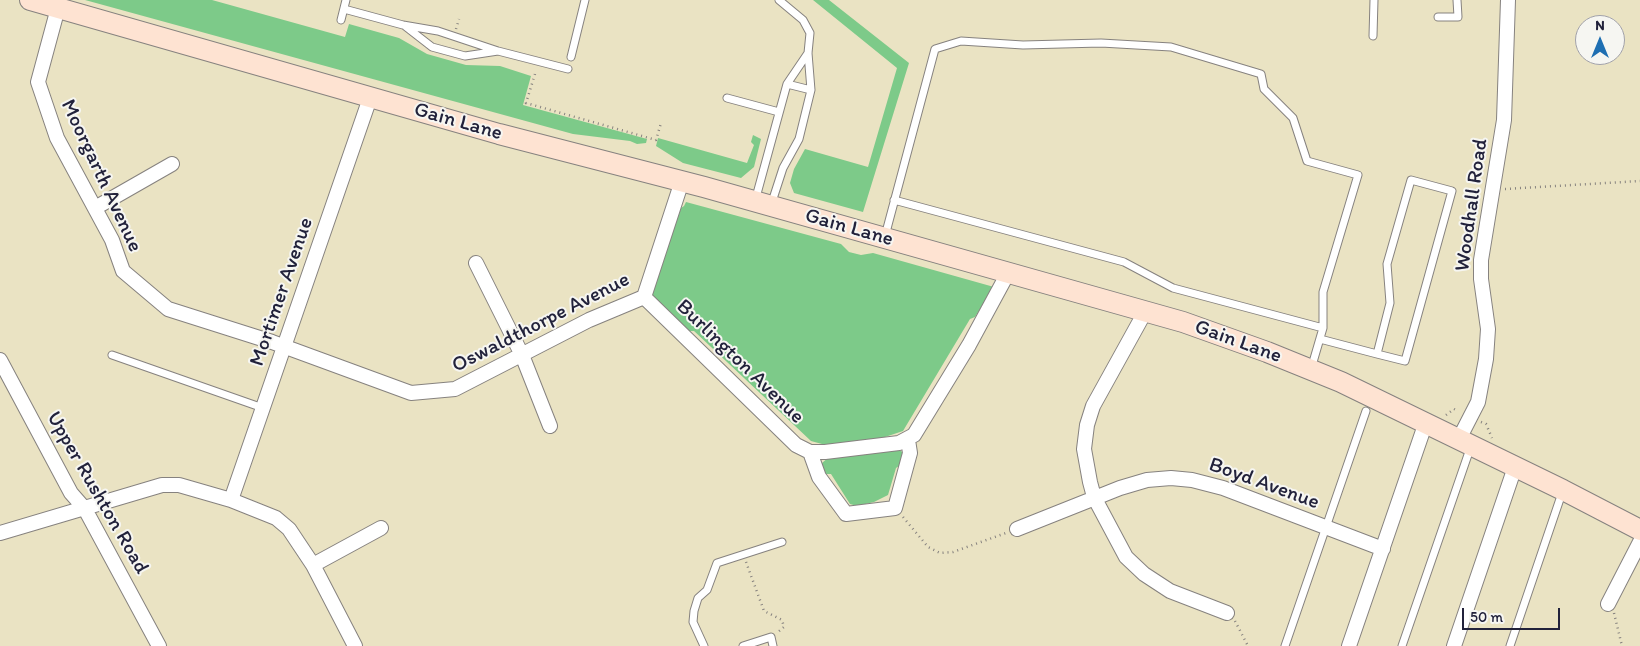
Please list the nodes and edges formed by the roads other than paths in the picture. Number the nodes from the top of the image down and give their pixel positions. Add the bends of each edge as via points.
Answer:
1 (30, 0) edge
2 (346, 0) edge
3 (586, 0) edge
4 (779, 0) edge
5 (1374, 0) edge
6 (1457, 0) edge
7 (1508, 0) edge
8 (58, 8) junction
9 (344, 9) junction
10 (1438, 17) dead end
11 (341, 20) dead end
12 (403, 25) junction
13 (1373, 36) dead end
14 (498, 51) junction
15 (808, 53) junction
16 (570, 57) dead end
17 (568, 69) dead end
18 (787, 84) junction
19 (811, 90) junction
20 (370, 98) junction
21 (727, 98) dead end
22 (780, 112) junction
23 (172, 164) dead end
24 (682, 181) junction
25 (894, 200) junction
26 (763, 203) junction
27 (95, 208) junction
28 (884, 238) junction
29 (476, 263) dead end
30 (1008, 273) junction
31 (644, 296) junction
32 (1144, 312) junction
33 (1324, 328) junction
34 (1320, 339) junction
35 (285, 347) junction
36 (1377, 354) junction
37 (522, 355) junction
38 (112, 356) dead end
39 (0, 360) edge
40 (1311, 369) junction
41 (263, 408) junction
42 (1366, 411) dead end
43 (1426, 422) junction
44 (550, 426) dead end
45 (908, 440) junction
46 (1465, 442) junction
47 (810, 452) junction
48 (1515, 467) junction
49 (1563, 490) junction
50 (1094, 498) junction
51 (231, 500) junction
52 (85, 509) junction
53 (381, 528) dead end
54 (1326, 528) junction
55 (1017, 529) road end
56 (1640, 530) edge
57 (0, 533) edge
58 (782, 542) dead end
59 (1640, 542) edge
60 (1383, 549) junction
61 (312, 565) junction
62 (1609, 602) road end
63 (1227, 613) road end
64 (159, 646) edge
65 (355, 646) edge
66 (704, 646) edge
67 (743, 646) edge
68 (774, 646) edge
69 (1285, 646) edge
70 (1349, 646) edge
71 (1402, 646) edge
72 (1454, 646) edge
73 (1510, 646) edge

1 - 8 street, Gain Lane
2 - 9 lane
3 - 16 lane
4 - 15 lane via 807,27 810,33
5 - 13 lane
6 - 10 lane via 1458,17
7 - 46 street, Woodhall Road via 1504,120 1481,260 1488,329 1486,359 1478,402
8 - 20 street, Gain Lane
8 - 27 street, Moorgarth Avenue via 38,82 57,138
9 - 11 lane
9 - 12 lane
12 - 14 lane via 438,30
12 - 14 lane via 432,47 464,56
14 - 17 lane
15 - 18 lane
15 - 19 lane
18 - 19 lane
18 - 22 lane
19 - 26 lane via 799,139
20 - 24 street, Gain Lane
20 - 35 street, Mortimer Avenue
21 - 22 lane
22 - 26 lane
23 - 27 street
24 - 26 street, Gain Lane
24 - 31 street, Oswaldthorpe Avenue
25 - 28 lane
25 - 33 lane via 1124,262 1173,288
25 - 33 lane via 935,49 961,41 1171,47 1261,74 1264,89 1293,118 1308,161 1358,175 1323,292
26 - 28 street, Gain Lane
27 - 35 street, Moorgarth Avenue via 112,240 123,271 168,309
28 - 30 street, Gain Lane
29 - 37 street
30 - 32 street, Gain Lane
30 - 45 street via 969,345
31 - 37 street, Oswaldthorpe Avenue
31 - 47 street, Burlington Avenue via 796,445
32 - 40 street, Gain Lane via 1220,335
32 - 50 street via 1086,425 1084,449
33 - 34 lane
34 - 36 lane
34 - 40 lane
35 - 37 street, Oswaldthorpe Avenue via 411,393 456,389
35 - 41 street, Mortimer Avenue
36 - 36 lane via 1405,361 1452,191 1411,180 1388,264 1390,303
37 - 44 street
38 - 41 lane
39 - 52 street, Upper Rushton Road via 71,493
40 - 43 street, Gain Lane
41 - 51 street, Mortimer Avenue
42 - 54 lane
43 - 46 street, Gain Lane
43 - 60 street
45 - 47 street, Burlington Avenue
45 - 47 street, Burlington Avenue via 910,453 895,508 846,514 819,477
46 - 48 street, Gain Lane
46 - 71 lane
48 - 49 street, Gain Lane
48 - 72 street
49 - 56 street, Gain Lane
49 - 73 lane
50 - 54 street, Boyd Avenue via 1147,480 1192,480 1222,488
50 - 55 street, Boyd Avenue
50 - 63 street via 1126,557 1144,574 1170,591
51 - 52 street via 179,485 162,485
51 - 61 street via 276,518 289,529
52 - 57 street
52 - 64 street, Upper Rushton Road
53 - 61 street
54 - 60 street, Boyd Avenue
54 - 69 lane
58 - 66 lane via 716,563 707,590 698,598 694,611 694,622
59 - 62 street
60 - 70 street
61 - 65 street
67 - 68 lane via 771,637

